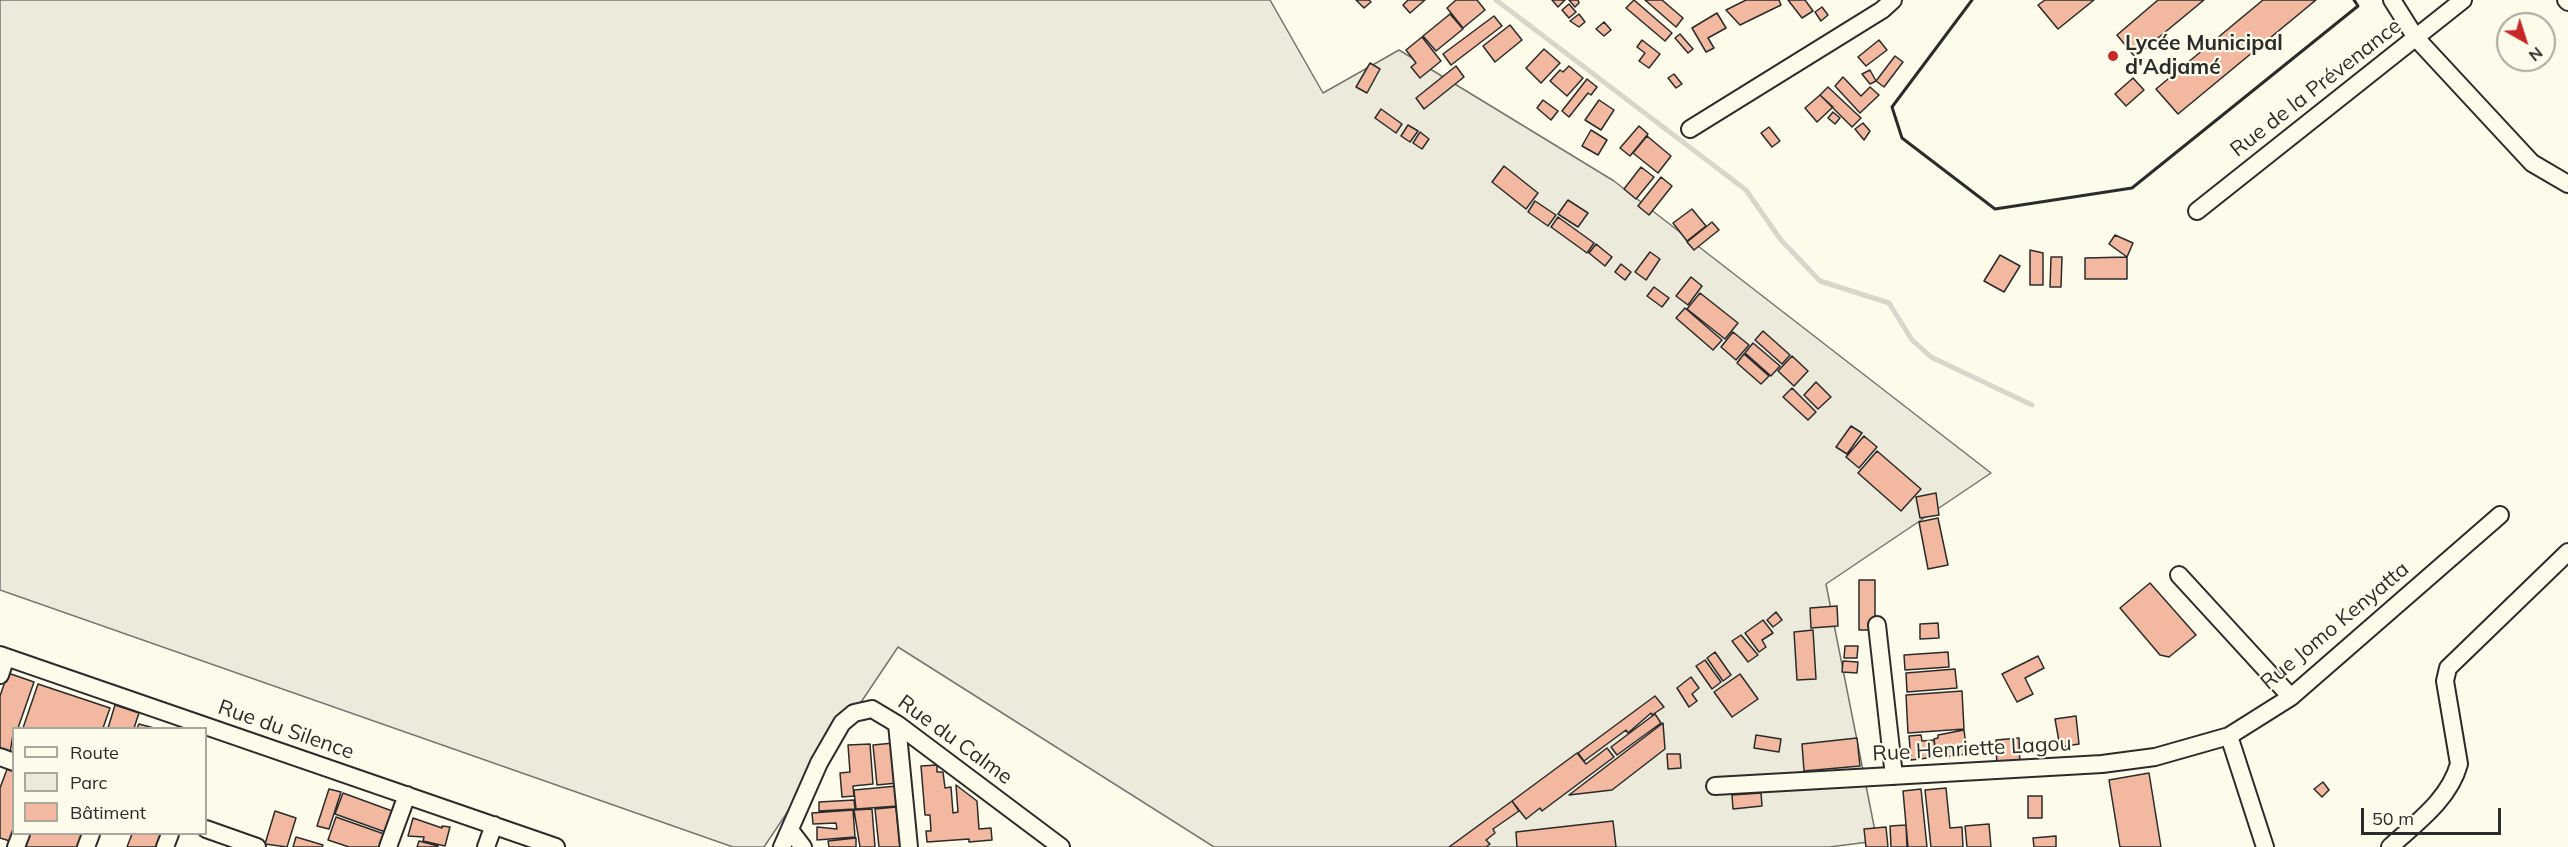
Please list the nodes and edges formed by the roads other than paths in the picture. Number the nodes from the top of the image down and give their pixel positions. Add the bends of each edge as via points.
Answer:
1 (1893, 0) edge
2 (2392, 0) edge
3 (2463, 0) edge
4 (2416, 38) junction
5 (1690, 129) dead end
6 (2568, 184) edge
7 (2197, 210) dead end
8 (2500, 515) dead end
9 (2568, 552) edge
10 (2179, 575) dead end
11 (1877, 625) dead end
12 (3, 656) edge
13 (0, 675) edge
14 (2291, 697) junction
15 (897, 724) junction
16 (206, 727) edge
17 (207, 727) edge
18 (2229, 736) junction
19 (1894, 776) junction
20 (1715, 786) dead end
21 (407, 795) junction
22 (494, 825) junction
23 (207, 829) edge
24 (790, 830) junction
25 (238, 844) edge
26 (257, 847) edge
27 (388, 847) edge
28 (486, 847) edge
29 (556, 847) edge
30 (782, 847) edge
31 (803, 847) edge
32 (909, 847) edge
33 (1061, 847) edge
34 (2265, 847) edge
35 (2390, 847) edge

1 - 5 street
2 - 4 street
3 - 4 street, Rue de la Prévenance
4 - 6 street via 2532,163
4 - 7 street, Rue de la Prévenance
8 - 14 street, Rue Jomo Kenyatta
9 - 35 street via 2448,668 2445,681 2459,764 2456,774 2436,805
10 - 14 street
11 - 19 street
12 - 13 street
12 - 16 street, Rue du Silence
14 - 18 street, Rue Jomo Kenyatta
15 - 24 street, Rue du Calme via 872,709 854,713 842,723 819,763
15 - 32 street
15 - 33 street, Rue du Calme
17 - 21 street, Rue du Silence
18 - 19 street, Rue Henriette Lagou via 2155,757 2102,764
18 - 34 street
19 - 20 street, Rue Henriette Lagou
21 - 22 street, Rue du Silence
21 - 27 street
22 - 28 street
22 - 29 street, Rue du Silence
23 - 25 street
24 - 30 street, Rue du Calme
24 - 31 street
25 - 26 street

